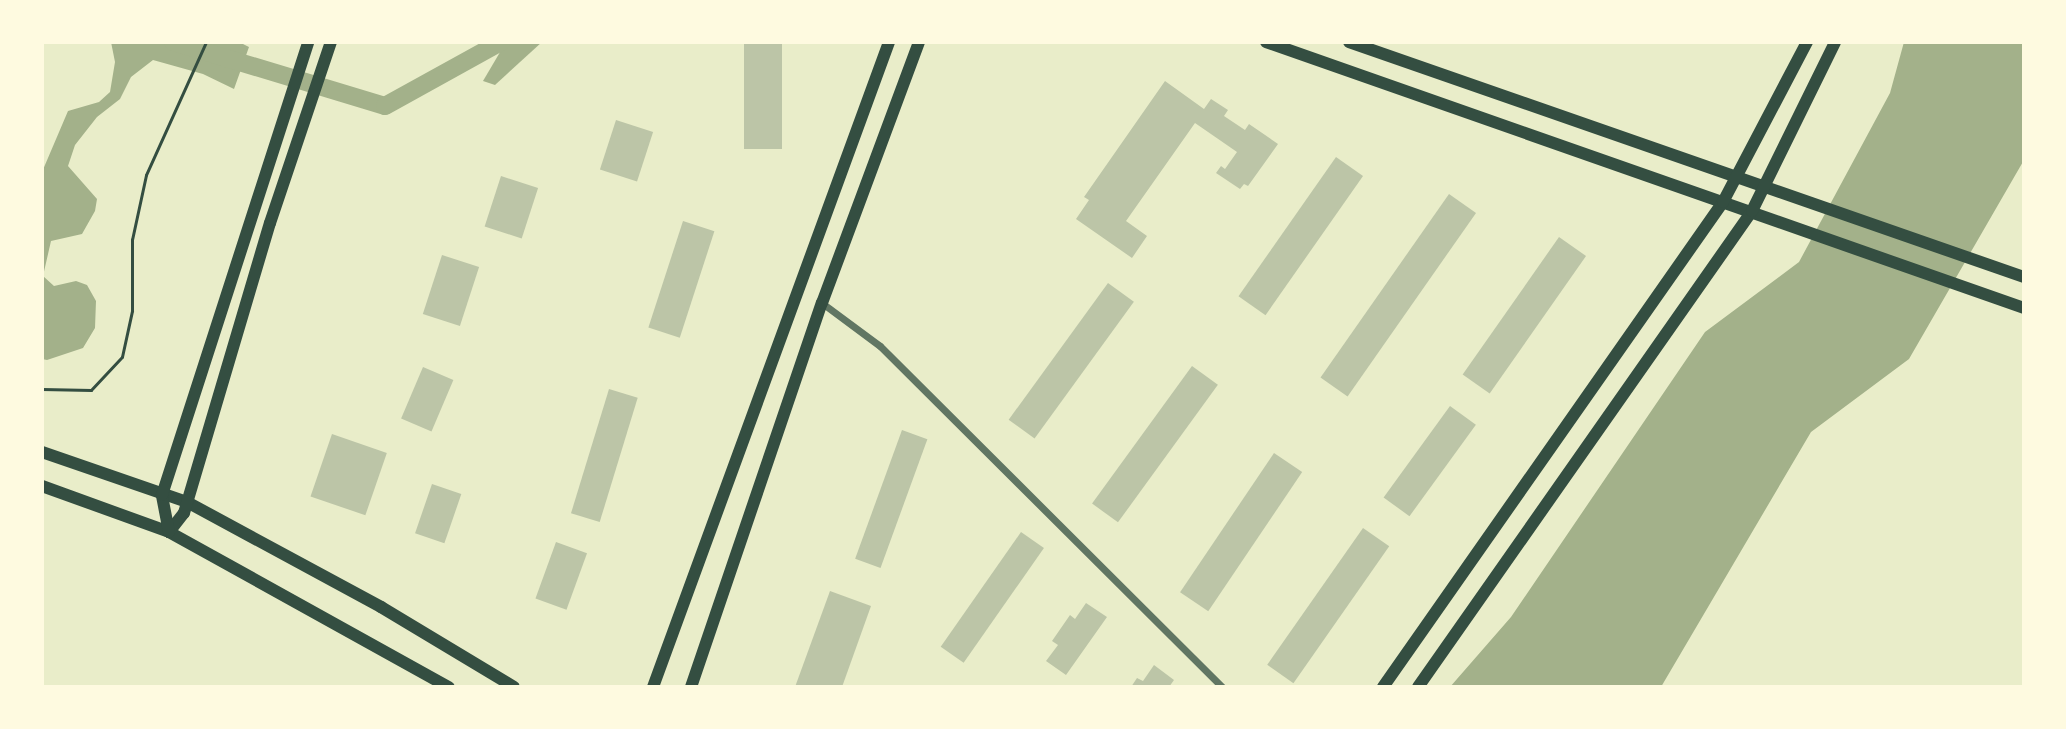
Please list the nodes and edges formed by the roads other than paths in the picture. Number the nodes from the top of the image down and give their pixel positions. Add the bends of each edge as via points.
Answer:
1 (331, 42) edge
2 (889, 42) edge
3 (919, 42) edge
4 (1266, 42) edge
5 (1349, 42) edge
6 (1807, 42) edge
7 (1835, 42) edge
8 (308, 43) edge
9 (1738, 178) junction
10 (1766, 188) junction
11 (1723, 202) junction
12 (1752, 211) junction
13 (2024, 277) edge
14 (822, 303) junction
15 (2024, 308) edge
16 (42, 452) edge
17 (42, 486) edge
18 (162, 495) junction
19 (187, 502) junction
20 (169, 532) junction
21 (449, 687) edge
22 (514, 687) edge
23 (653, 687) edge
24 (691, 687) edge
25 (1222, 687) edge
26 (1383, 687) edge
27 (1418, 687) edge

1 - 19 main road
2 - 23 main road
3 - 14 main road
4 - 11 main road
5 - 9 main road
6 - 9 main road
7 - 10 main road
8 - 18 main road
9 - 10 main road
9 - 11 main road
10 - 12 main road
10 - 13 main road
11 - 12 main road
11 - 26 main road
12 - 15 main road
12 - 27 main road
14 - 24 main road
14 - 25 street via 880,346
16 - 18 main road
17 - 20 main road
18 - 19 main road
18 - 20 main road
19 - 20 main road
19 - 22 main road via 381,607
20 - 21 main road

